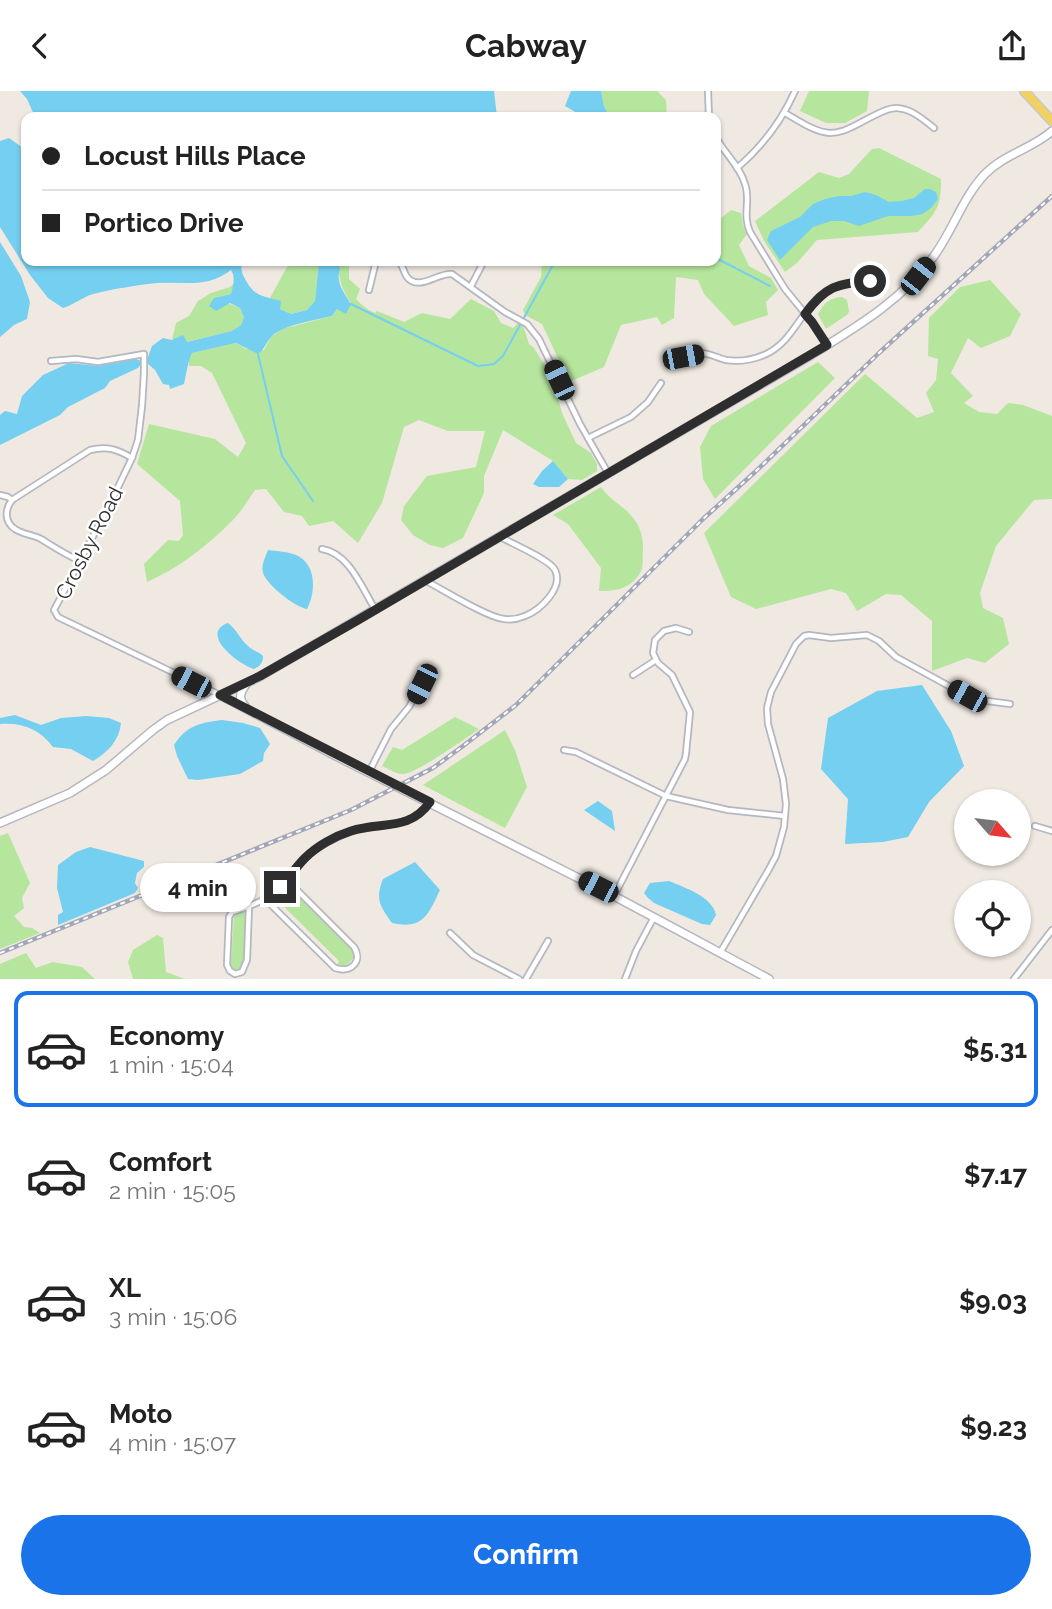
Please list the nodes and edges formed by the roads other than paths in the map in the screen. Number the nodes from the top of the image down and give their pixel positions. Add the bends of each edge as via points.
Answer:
1 (708, 91) edge
2 (795, 91) edge
3 (1024, 91) edge
4 (709, 112) edge
5 (785, 113) junction
6 (1052, 121) edge
7 (934, 128) dead end
8 (1052, 131) edge
9 (721, 147) edge
10 (737, 168) junction
11 (375, 266) edge
12 (403, 266) edge
13 (481, 266) edge
14 (870, 281) dead end
15 (471, 286) junction
16 (369, 290) dead end
17 (805, 314) junction
18 (827, 345) junction
19 (51, 361) dead end
20 (674, 361) dead end
21 (661, 383) dead end
22 (588, 438) junction
23 (132, 459) junction
24 (608, 473) junction
25 (0, 495) edge
26 (12, 500) junction
27 (0, 513) edge
28 (6, 514) junction
29 (499, 537) junction
30 (322, 549) dead end
31 (80, 561) junction
32 (425, 580) junction
33 (375, 610) junction
34 (689, 632) dead end
35 (656, 660) junction
36 (427, 674) dead end
37 (633, 675) dead end
38 (249, 681) junction
39 (220, 695) junction
40 (1010, 704) dead end
41 (257, 714) junction
42 (564, 750) dead end
43 (369, 772) junction
44 (666, 796) junction
45 (430, 802) junction
46 (785, 816) junction
47 (0, 823) edge
48 (1035, 826) dead end
49 (1052, 831) edge
50 (287, 880) junction
51 (614, 896) junction
52 (265, 899) junction
53 (249, 906) junction
54 (654, 918) junction
55 (1052, 930) edge
56 (450, 933) dead end
57 (548, 941) dead end
58 (720, 953) junction
59 (519, 979) edge
60 (526, 979) edge
61 (625, 979) edge
62 (769, 979) edge
63 (1014, 979) edge

1 - 4 street
2 - 5 street
3 - 6 main road
5 - 7 street via 827,133 891,108 903,108
5 - 10 street via 763,144
8 - 18 main road via 998,162 979,181 918,276 890,303
9 - 10 street
10 - 17 street via 747,191 746,224
11 - 16 street
12 - 15 street via 415,283 446,273
13 - 15 street
14 - 17 street via 827,290
15 - 22 street via 527,324 539,339
17 - 18 street
17 - 20 street via 781,344 751,360 700,353
18 - 24 main road
19 - 23 street, Crosby Road via 98,362 144,354 138,440
21 - 22 street via 631,417
22 - 24 street
23 - 26 street via 110,448 90,450
23 - 31 street, Crosby Road
24 - 29 main road
25 - 26 street
26 - 28 street
27 - 28 street
28 - 31 street via 15,530
29 - 32 main road
29 - 32 street via 555,570 555,588 531,613 499,619
30 - 33 street via 340,556
31 - 39 street, Crosby Road via 54,610 58,618
32 - 33 main road
33 - 38 main road
34 - 35 street via 676,628 659,635 653,646
35 - 37 street
35 - 44 street via 672,674 690,712 685,759
36 - 43 street
38 - 39 main road
38 - 41 main road via 240,701
39 - 41 main road, Crosby Road
39 - 47 main road via 167,720 75,790
40 - 46 street via 967,696 896,657 867,635 804,636 771,692 767,708 786,791
41 - 43 main road, Crosby Road
42 - 44 street
43 - 45 main road, Crosby Road
44 - 46 street
44 - 51 street
45 - 50 street via 410,820 332,839 304,859
45 - 51 main road, Crosby Road
46 - 58 street via 769,869
48 - 49 street
50 - 52 street
50 - 52 street via 354,947 358,955 353,966 335,968
51 - 54 main road, Crosby Road
52 - 53 street
53 - 53 street via 229,915 227,965 235,974 242,972 247,960
54 - 58 main road, Crosby Road
54 - 61 street
55 - 63 street
56 - 59 street via 473,955
57 - 60 street
58 - 62 main road, Crosby Road

